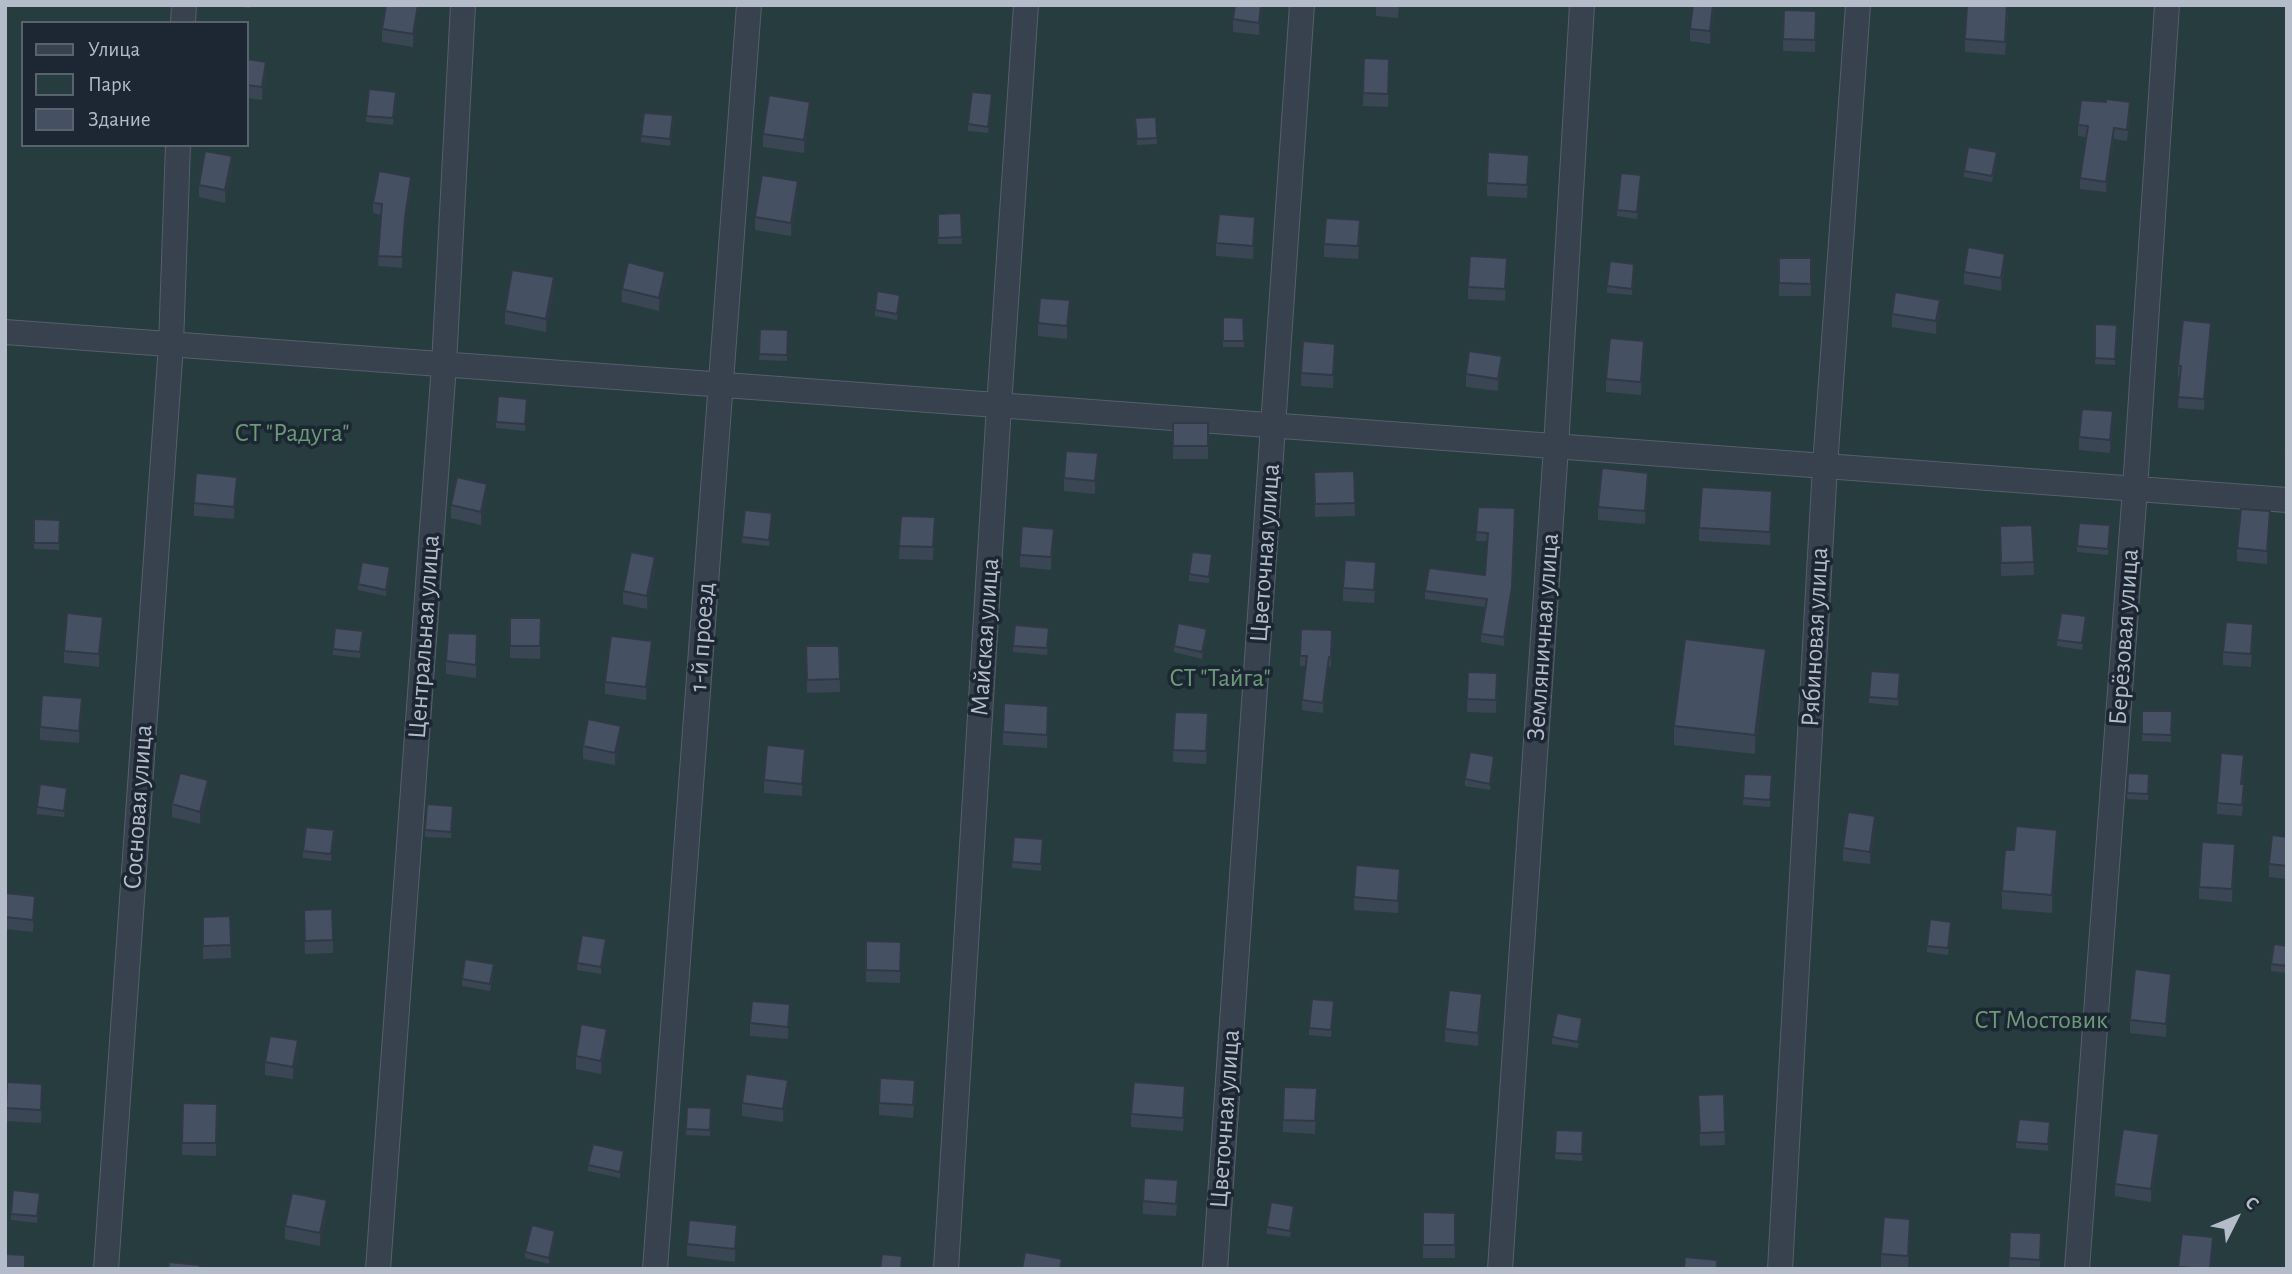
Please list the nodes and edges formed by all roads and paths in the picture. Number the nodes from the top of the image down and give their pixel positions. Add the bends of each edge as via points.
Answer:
1 (463, 5) edge
2 (749, 5) edge
3 (1026, 5) edge
4 (1302, 5) edge
5 (1582, 5) edge
6 (1858, 5) edge
7 (2167, 5) edge
8 (178, 147) edge
9 (5, 332) edge
10 (171, 345) junction
11 (444, 365) junction
12 (721, 385) junction
13 (999, 405) junction
14 (1274, 427) junction
15 (1556, 446) junction
16 (1825, 466) junction
17 (2135, 489) junction
18 (2287, 500) edge
19 (106, 1269) edge
20 (379, 1269) edge
21 (655, 1269) edge
22 (946, 1269) edge
23 (1215, 1269) edge
24 (1500, 1269) edge
25 (1780, 1269) edge
26 (2077, 1269) edge

1 - 11 street, Центральная улица
2 - 12 street, 1-й проезд
3 - 13 street, Майская улица
4 - 14 street, Цветочная улица
5 - 15 street, Земляничная улица
6 - 16 street, Рябиновая улица
7 - 17 street, Берёзовая улица
8 - 10 street, Сосновая улица
9 - 10 street
10 - 11 street
10 - 19 street, Сосновая улица
11 - 12 street
11 - 20 street, Центральная улица
12 - 13 street
12 - 21 street, 1-й проезд
13 - 14 street
13 - 22 street, Майская улица
14 - 15 street
14 - 23 street, Цветочная улица
15 - 16 street
15 - 24 street, Земляничная улица
16 - 17 street
16 - 25 street, Рябиновая улица
17 - 18 street
17 - 26 street, Берёзовая улица

